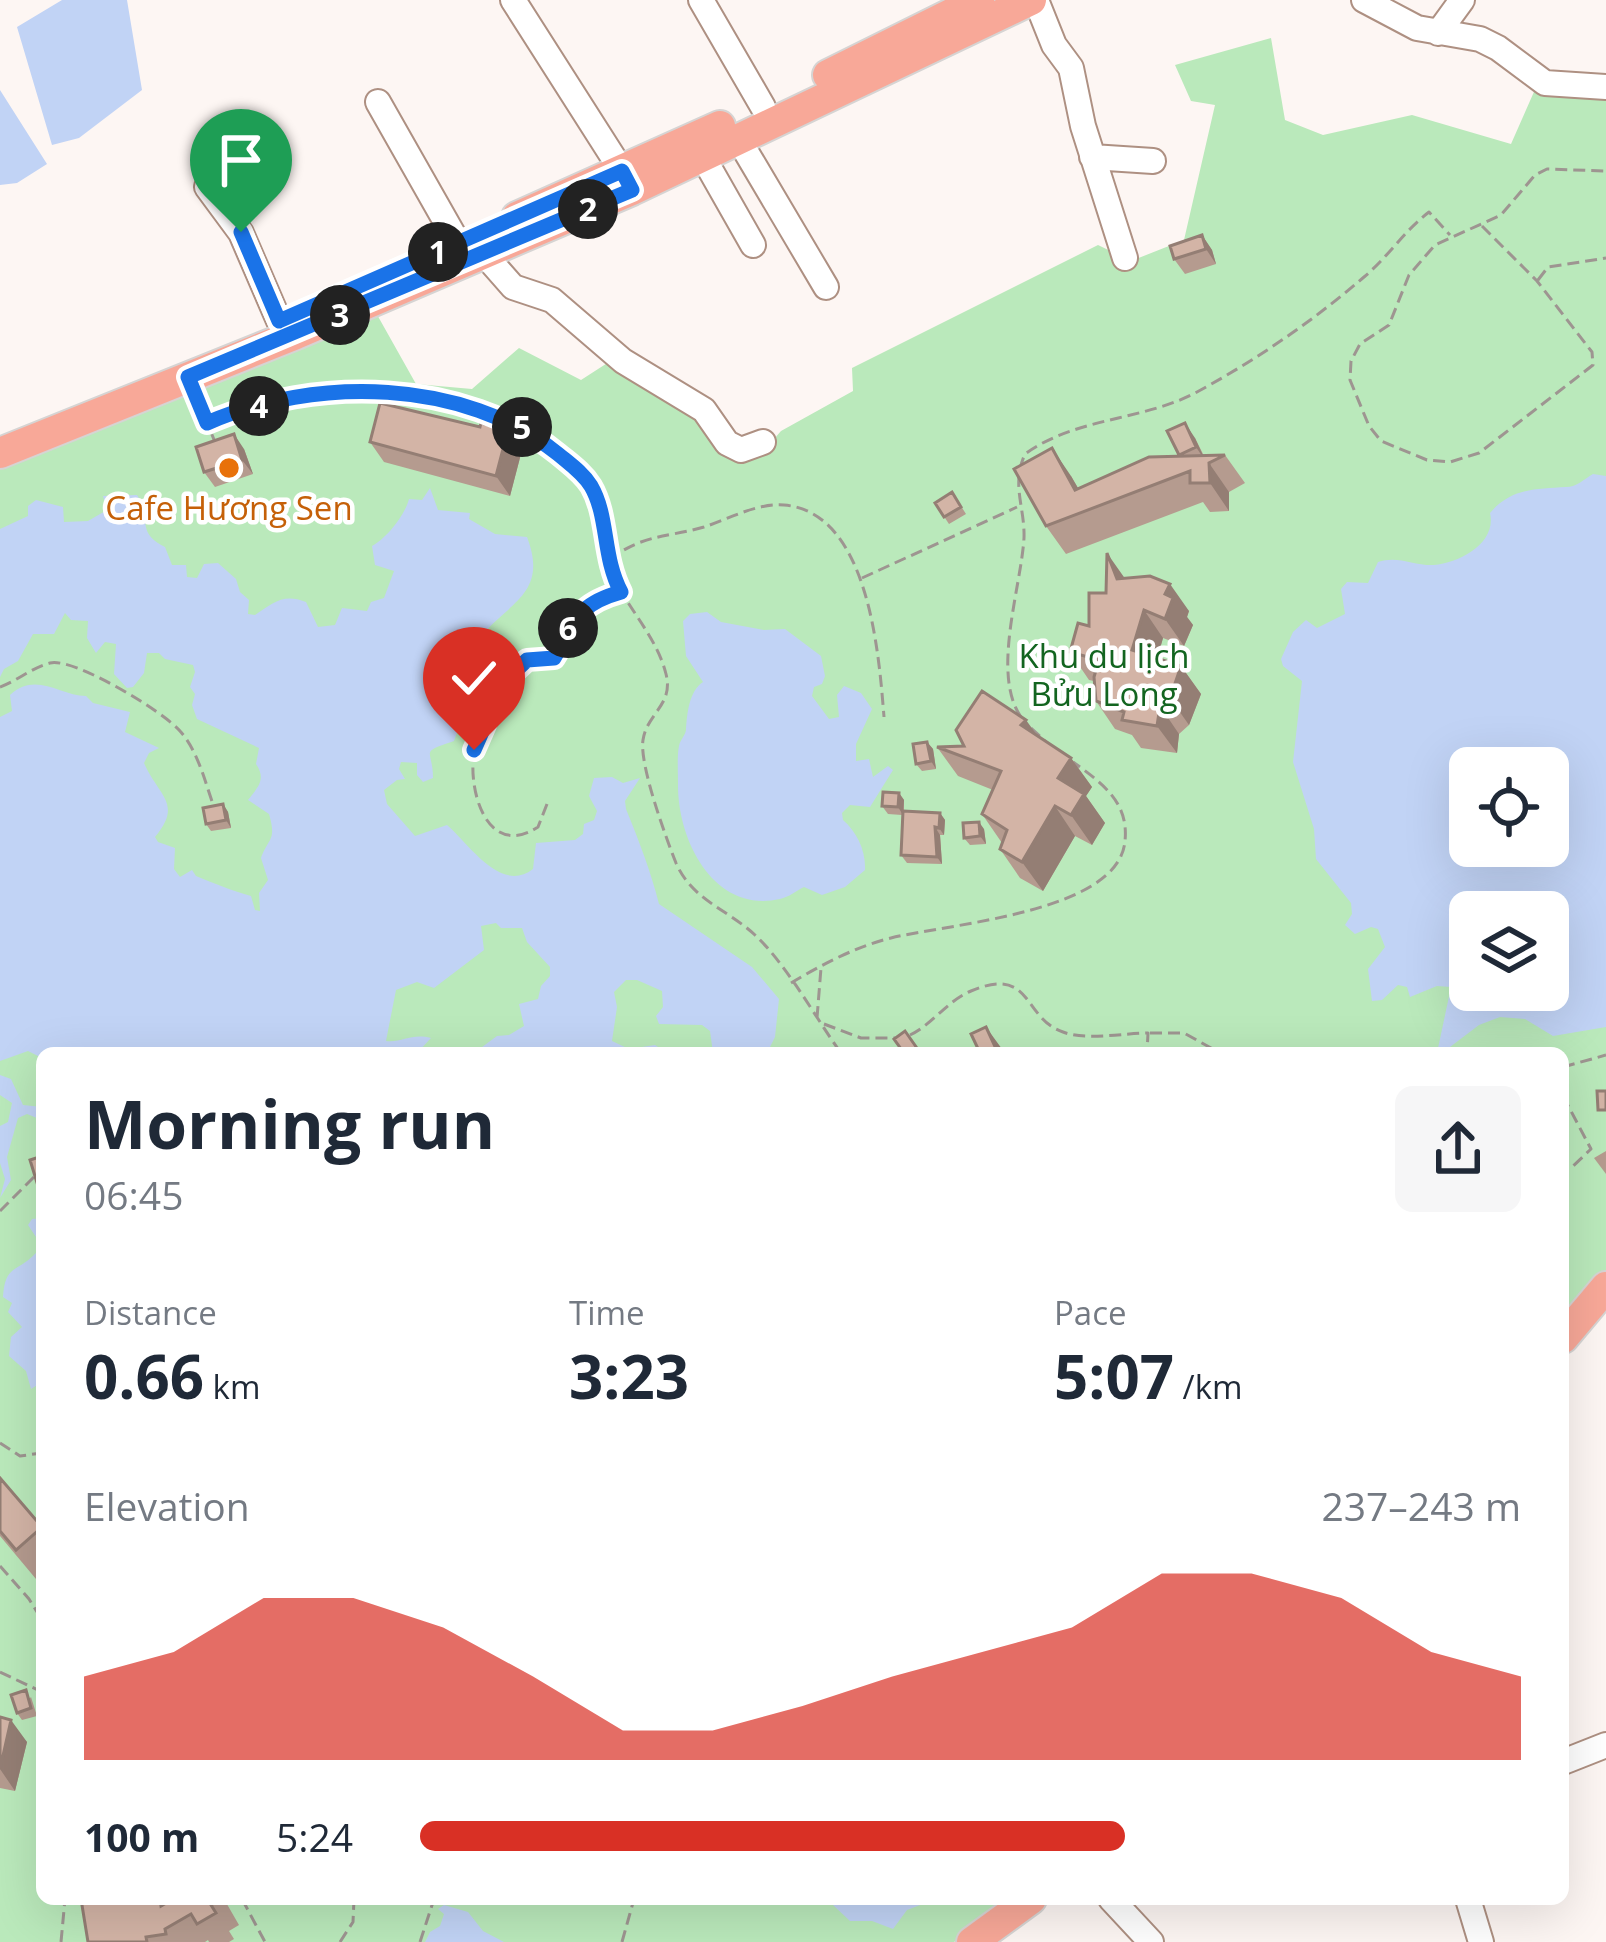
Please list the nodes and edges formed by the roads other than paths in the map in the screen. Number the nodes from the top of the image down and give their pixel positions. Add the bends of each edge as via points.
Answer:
1 (513, 0) edge
2 (701, 0) edge
3 (979, 0) edge
4 (1034, 0) edge
5 (1364, 0) edge
6 (1462, 0) edge
7 (1438, 33) junction
8 (1606, 87) edge
9 (378, 101) dead end
10 (763, 107) junction
11 (740, 140) junction
12 (703, 157) junction
13 (1093, 157) junction
14 (1153, 161) dead end
15 (627, 180) junction
16 (207, 187) dead end
17 (753, 245) dead end
18 (471, 248) junction
19 (1125, 258) dead end
20 (826, 287) dead end
21 (279, 321) junction
22 (0, 434) edge
23 (763, 442) dead end
24 (0, 453) edge
25 (1606, 1287) edge
26 (1569, 1331) edge
27 (1606, 1745) edge
28 (1569, 1760) edge
29 (1023, 1905) edge
30 (1117, 1905) edge
31 (1471, 1905) edge
32 (972, 1942) edge
33 (1151, 1942) edge
34 (1481, 1942) edge

1 - 15 street
2 - 10 street
3 - 10 main road
4 - 11 main road
4 - 13 street via 1071,68
5 - 7 street
6 - 7 street
7 - 8 street via 1480,39 1545,83
9 - 18 street
10 - 15 main road
11 - 12 main road
11 - 20 street
12 - 15 main road
12 - 17 street
13 - 14 street
13 - 19 street
15 - 18 main road
16 - 21 street via 241,232
18 - 21 main road
18 - 23 street via 514,287 552,300 623,361 704,410 727,443 741,450
18 - 24 main road
21 - 22 main road
25 - 26 main road
27 - 28 street
29 - 32 main road
30 - 33 street
31 - 34 street

